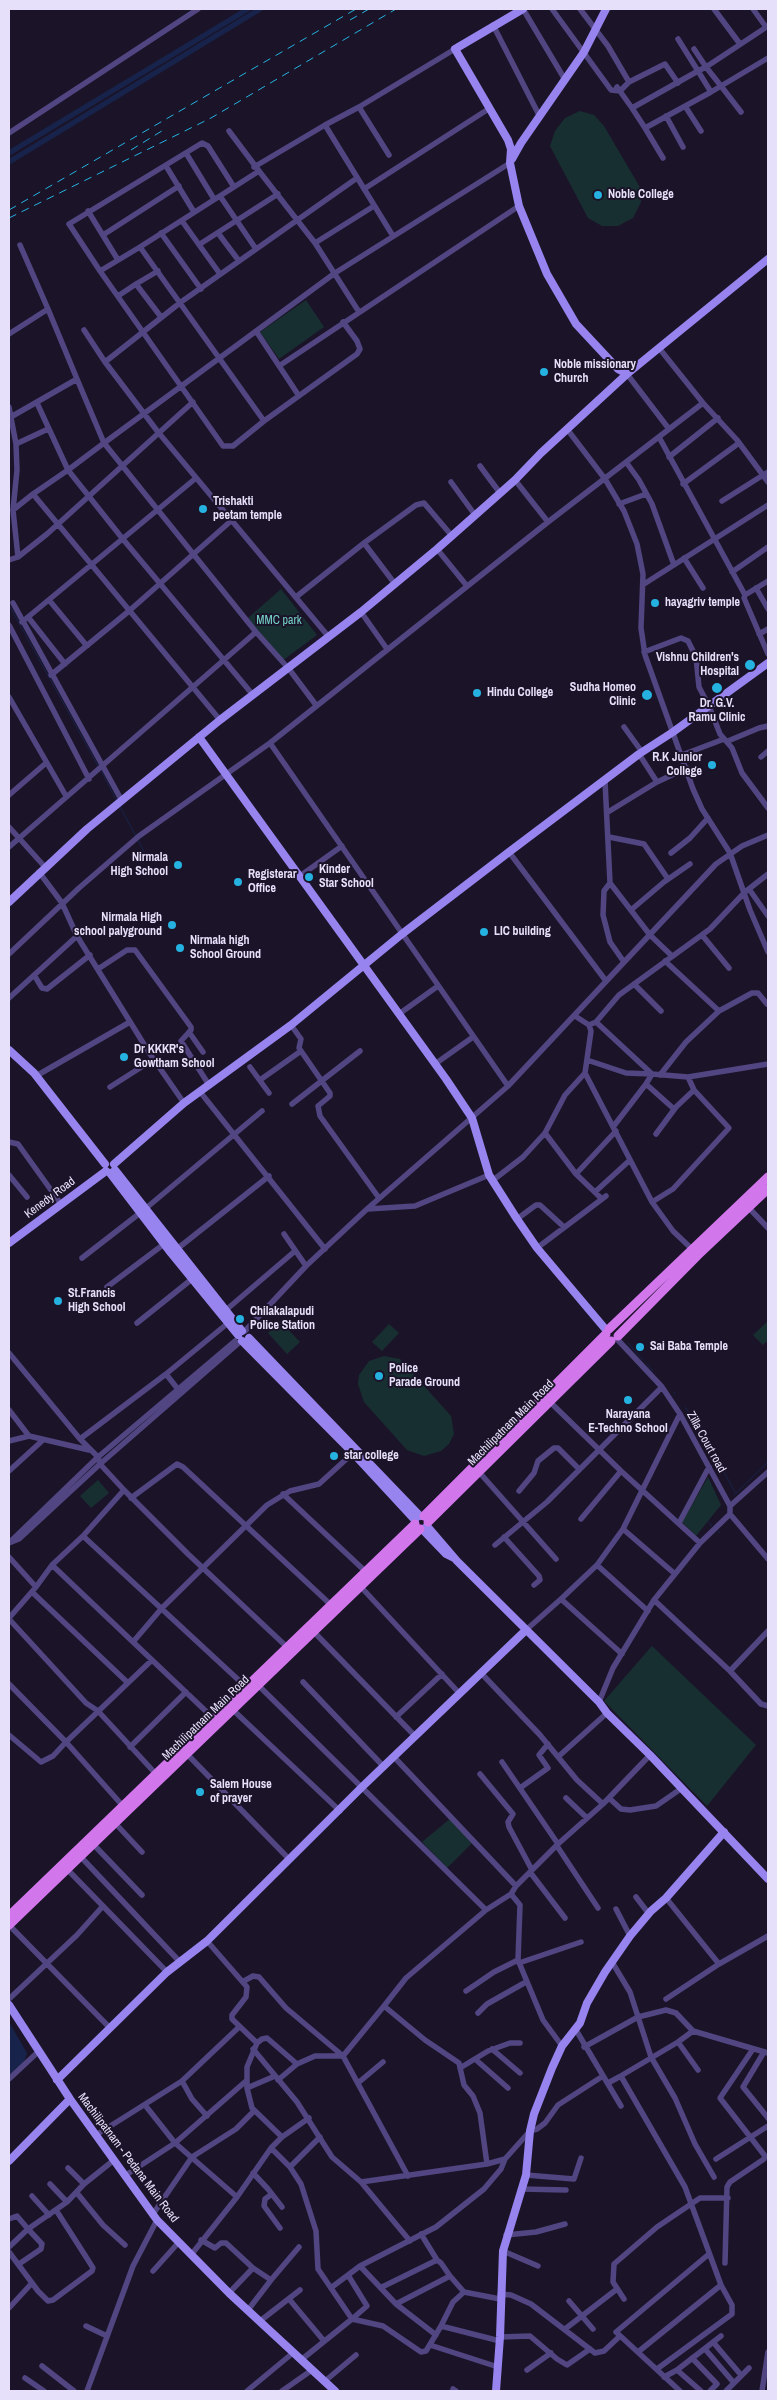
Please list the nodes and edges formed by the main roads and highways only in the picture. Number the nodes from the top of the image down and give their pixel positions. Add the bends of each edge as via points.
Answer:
1 (768, 1176) edge
2 (768, 1189) edge
3 (695, 1252) junction
4 (611, 1335) junction
5 (421, 1523) junction
6 (289, 1649) junction
7 (184, 1751) junction
8 (38, 1892) junction
9 (9, 1916) edge
10 (9, 1925) edge

1 - 3 main road, Machilipatnam Main Road
2 - 3 main road, Machilipatnam Main Road
3 - 4 main road, Machilipatnam Main Road
4 - 5 main road, Machilipatnam Main Road
4 - 5 main road, Machilipatnam Main Road via 550,1402
5 - 6 main road, Machilipatnam Main Road via 330,1604
5 - 6 main road, Machilipatnam Main Road via 361,1587 313,1632
6 - 7 main road, Machilipatnam Main Road via 233,1710
6 - 7 main road, Machilipatnam Main Road via 212,1717
7 - 8 main road, Machilipatnam Main Road via 115,1823
7 - 8 main road, Machilipatnam Main Road via 155,1773
8 - 9 main road, Machilipatnam Main Road
8 - 10 main road, Machilipatnam Main Road

